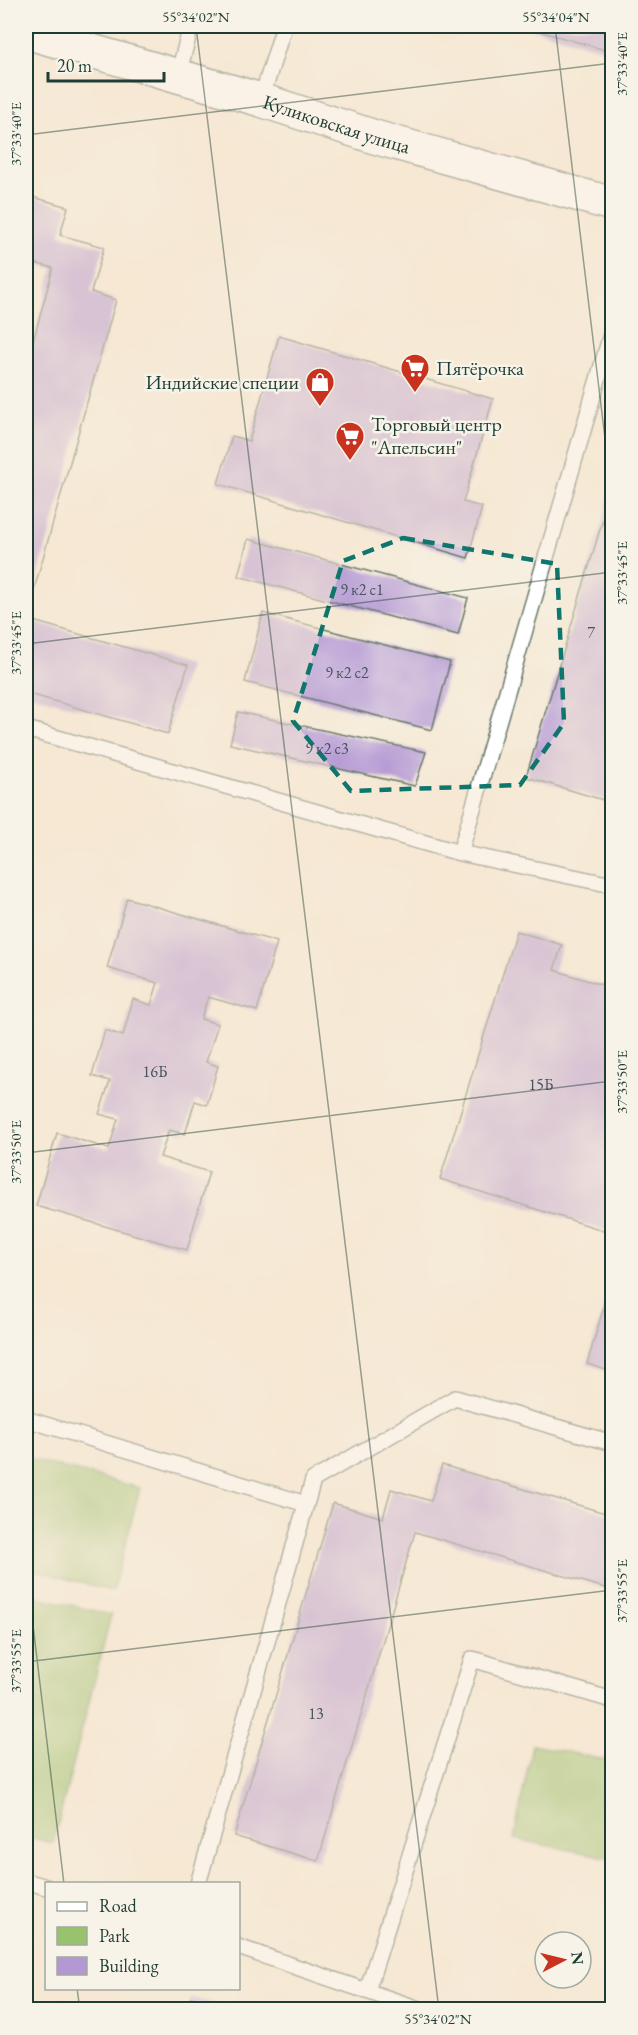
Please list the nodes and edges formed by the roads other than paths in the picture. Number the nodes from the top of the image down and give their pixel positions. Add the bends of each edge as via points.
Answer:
1 (191, 26) edge
2 (284, 26) edge
3 (26, 32) edge
4 (178, 75) junction
5 (261, 100) junction
6 (612, 204) edge
7 (612, 331) edge
8 (26, 729) edge
9 (460, 853) junction
10 (612, 885) edge
11 (26, 1419) edge
12 (612, 1443) edge
13 (306, 1504) junction
14 (612, 1700) edge
15 (26, 1881) edge
16 (199, 1882) edge
17 (45, 1887) edge
18 (240, 1948) edge
19 (367, 1991) junction
20 (422, 2010) edge

1 - 4 lane
2 - 5 lane
3 - 4 street, Куликовская улица
4 - 5 street, Куликовская улица
5 - 6 street, Куликовская улица via 378,138
7 - 9 lane
8 - 9 lane
9 - 10 lane
11 - 13 lane
12 - 13 lane via 455,1398 313,1480
13 - 16 lane
14 - 19 lane via 472,1659
15 - 17 lane
18 - 19 lane
19 - 20 lane

